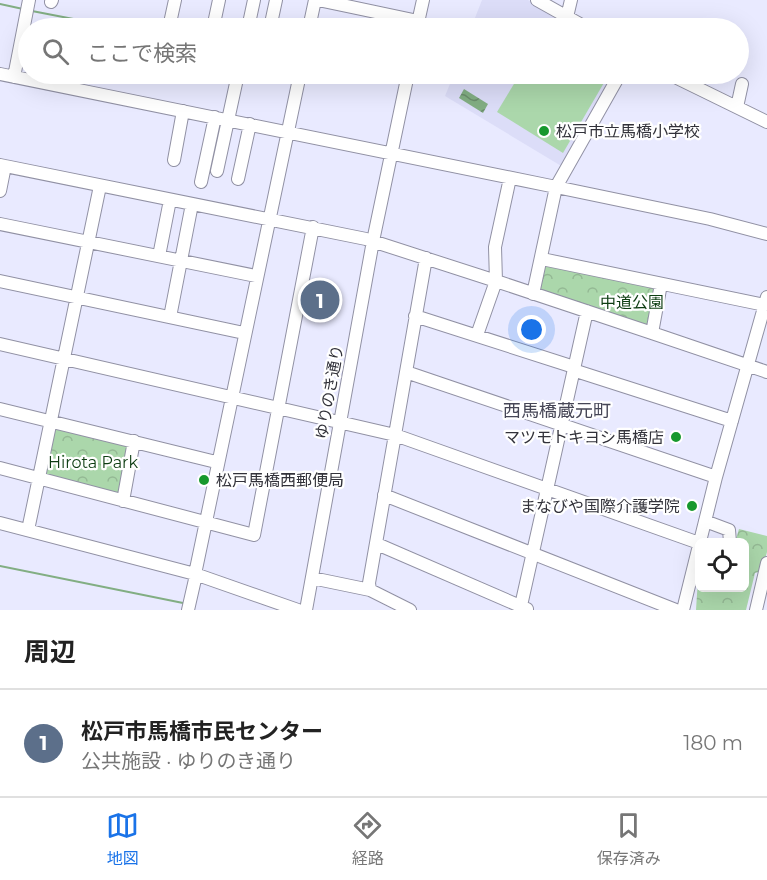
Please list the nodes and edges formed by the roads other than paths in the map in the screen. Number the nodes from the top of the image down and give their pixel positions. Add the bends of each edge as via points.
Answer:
1 (175, 0) edge
2 (219, 0) edge
3 (254, 0) edge
4 (276, 0) edge
5 (317, 0) edge
6 (423, 0) edge
7 (537, 0) edge
8 (571, 0) edge
9 (567, 17) joint
10 (171, 18) edge
11 (215, 18) edge
12 (250, 18) edge
13 (272, 18) edge
14 (312, 18) edge
15 (390, 18) edge
16 (419, 18) edge
17 (18, 54) edge
18 (0, 74) edge
19 (14, 76) junction
20 (18, 77) edge
21 (53, 84) edge
22 (236, 84) edge
23 (298, 84) edge
24 (406, 84) edge
25 (614, 84) edge
26 (690, 84) edge
27 (742, 84) dead end
28 (737, 107) junction
29 (183, 111) junction
30 (215, 117) junction
31 (228, 120) junction
32 (767, 122) edge
33 (250, 124) junction
34 (287, 132) junction
35 (391, 153) junction
36 (174, 160) dead end
37 (2, 165) edge
38 (217, 171) dead end
39 (510, 178) junction
40 (238, 179) dead end
41 (201, 182) dead end
42 (100, 186) junction
43 (556, 187) junction
44 (0, 191) edge
45 (170, 200) junction
46 (192, 204) junction
47 (267, 219) junction
48 (0, 224) edge
49 (313, 227) junction
50 (767, 234) edge
51 (373, 241) junction
52 (88, 242) junction
53 (159, 256) junction
54 (426, 258) junction
55 (542, 259) junction
56 (181, 260) junction
57 (256, 276) junction
58 (0, 281) edge
59 (496, 281) junction
60 (662, 284) junction
61 (533, 294) junction
62 (77, 297) junction
63 (766, 301) edge
64 (587, 311) junction
65 (415, 316) junction
66 (170, 317) junction
67 (244, 333) junction
68 (652, 333) junction
69 (477, 335) junction
70 (0, 344) edge
71 (64, 359) junction
72 (747, 365) junction
73 (574, 368) junction
74 (406, 372) junction
75 (767, 372) edge
76 (231, 397) junction
77 (279, 408) junction
78 (0, 409) edge
79 (51, 421) junction
80 (732, 421) junction
81 (340, 423) junction
82 (562, 425) junction
83 (395, 435) junction
84 (134, 441) junction
85 (216, 462) junction
86 (0, 468) edge
87 (716, 477) junction
88 (39, 478) junction
89 (547, 490) junction
90 (384, 495) junction
91 (123, 501) junction
92 (705, 521) junction
93 (0, 523) edge
94 (205, 523) junction
95 (28, 530) junction
96 (700, 538) edge
97 (730, 538) edge
98 (695, 542) edge
99 (376, 544) junction
100 (533, 553) junction
101 (767, 563) edge
102 (695, 568) edge
103 (195, 574) junction
104 (312, 578) junction
105 (370, 590) junction
106 (523, 609) edge
107 (188, 610) edge
108 (298, 610) edge
109 (306, 610) edge
110 (410, 610) edge
111 (676, 610) edge
112 (683, 610) edge
113 (756, 610) edge

1 - 10 street
2 - 11 street
3 - 12 street
4 - 13 street
5 - 14 street
5 - 15 street
6 - 16 street
7 - 9 street
8 - 9 street
17 - 19 street
18 - 19 street
19 - 20 street
21 - 29 street
22 - 31 street
23 - 34 street
24 - 35 street, ゆりのき通り
25 - 43 street
26 - 28 street
27 - 28 street
28 - 32 street
29 - 30 street
29 - 36 street
30 - 31 street
30 - 41 street
31 - 33 street
31 - 38 street
33 - 34 street
33 - 40 street
34 - 35 street
34 - 47 street
35 - 39 street
35 - 51 street, ゆりのき通り
37 - 42 street
37 - 44 street
39 - 43 street
39 - 59 street via 495,247
42 - 45 street
42 - 52 street
43 - 50 street
43 - 55 street
45 - 46 street
45 - 53 street
46 - 47 street
46 - 56 street
47 - 49 street
47 - 57 street
48 - 52 street
49 - 51 street
49 - 77 street
51 - 54 street
51 - 81 street, ゆりのき通り
52 - 53 street
52 - 62 street
53 - 56 street
54 - 59 street
54 - 65 street
55 - 60 street
55 - 61 street
56 - 57 street
56 - 66 street
57 - 67 street
58 - 62 street
59 - 61 street
59 - 69 street
60 - 63 street
60 - 68 street
61 - 64 street
62 - 66 street
62 - 71 street
63 - 72 street
64 - 68 street
64 - 73 street
65 - 69 street
65 - 74 street
66 - 67 street
67 - 76 street
68 - 72 street
69 - 73 street
70 - 71 street
71 - 76 street
71 - 79 street
72 - 75 street
72 - 80 street
73 - 80 street
73 - 82 street
74 - 82 street
74 - 83 street
76 - 77 street
76 - 85 street
77 - 81 street
77 - 94 street via 254,536
78 - 79 street
79 - 84 street
79 - 88 street
80 - 87 street
81 - 83 street
81 - 104 street, ゆりのき通り
82 - 87 street
82 - 89 street
83 - 89 street
83 - 90 street
84 - 85 street
84 - 91 street
85 - 94 street
86 - 88 street
87 - 92 street
88 - 91 street
88 - 95 street
89 - 98 street
89 - 100 street
90 - 99 street
90 - 100 street
91 - 94 street
92 - 96 street
92 - 97 street via 729,530
93 - 95 street
94 - 103 street
95 - 103 street
99 - 105 street
99 - 106 street
100 - 106 street
100 - 111 street
101 - 113 street
102 - 112 street
103 - 107 street
103 - 108 street
104 - 105 street
104 - 109 street, ゆりのき通り
105 - 110 street

